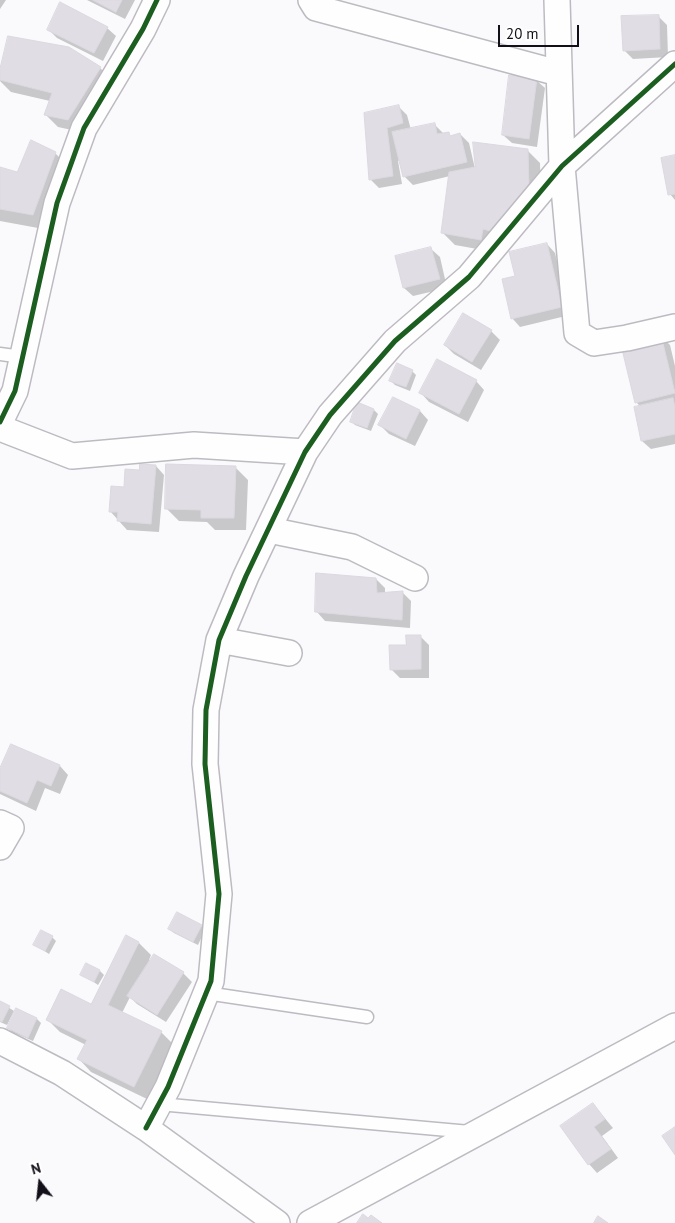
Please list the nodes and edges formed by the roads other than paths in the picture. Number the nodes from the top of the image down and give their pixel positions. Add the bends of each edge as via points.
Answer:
1 (157, 0) edge
2 (311, 0) edge
3 (557, 0) edge
4 (675, 64) edge
5 (558, 73) junction
6 (562, 166) junction
7 (675, 327) edge
8 (11, 355) edge
9 (0, 422) edge
10 (0, 428) edge
11 (305, 452) junction
12 (269, 530) junction
13 (415, 578) dead end
14 (219, 640) junction
15 (289, 652) dead end
16 (0, 823) edge
17 (0, 847) edge
18 (206, 993) junction
19 (367, 1017) dead end
20 (675, 1026) edge
21 (0, 1041) edge
22 (159, 1104) junction
23 (146, 1128) junction
24 (478, 1132) junction
25 (277, 1223) edge
26 (310, 1223) edge

1 - 8 street via 84,128 57,203
2 - 5 street via 316,8
3 - 5 street
4 - 6 street
5 - 6 street
6 - 7 street via 577,333 594,343
6 - 11 street via 469,277 395,341 330,415
8 - 9 street via 15,391
10 - 11 street via 72,456 194,445
11 - 12 street
12 - 13 street via 352,547
12 - 14 street
14 - 15 street
14 - 18 street via 206,710 205,764 219,894 211,981
16 - 17 street via 11,828
18 - 19 lane
18 - 22 street
20 - 24 street
21 - 23 street via 62,1073
22 - 23 street
22 - 24 lane
23 - 25 street
24 - 26 street

